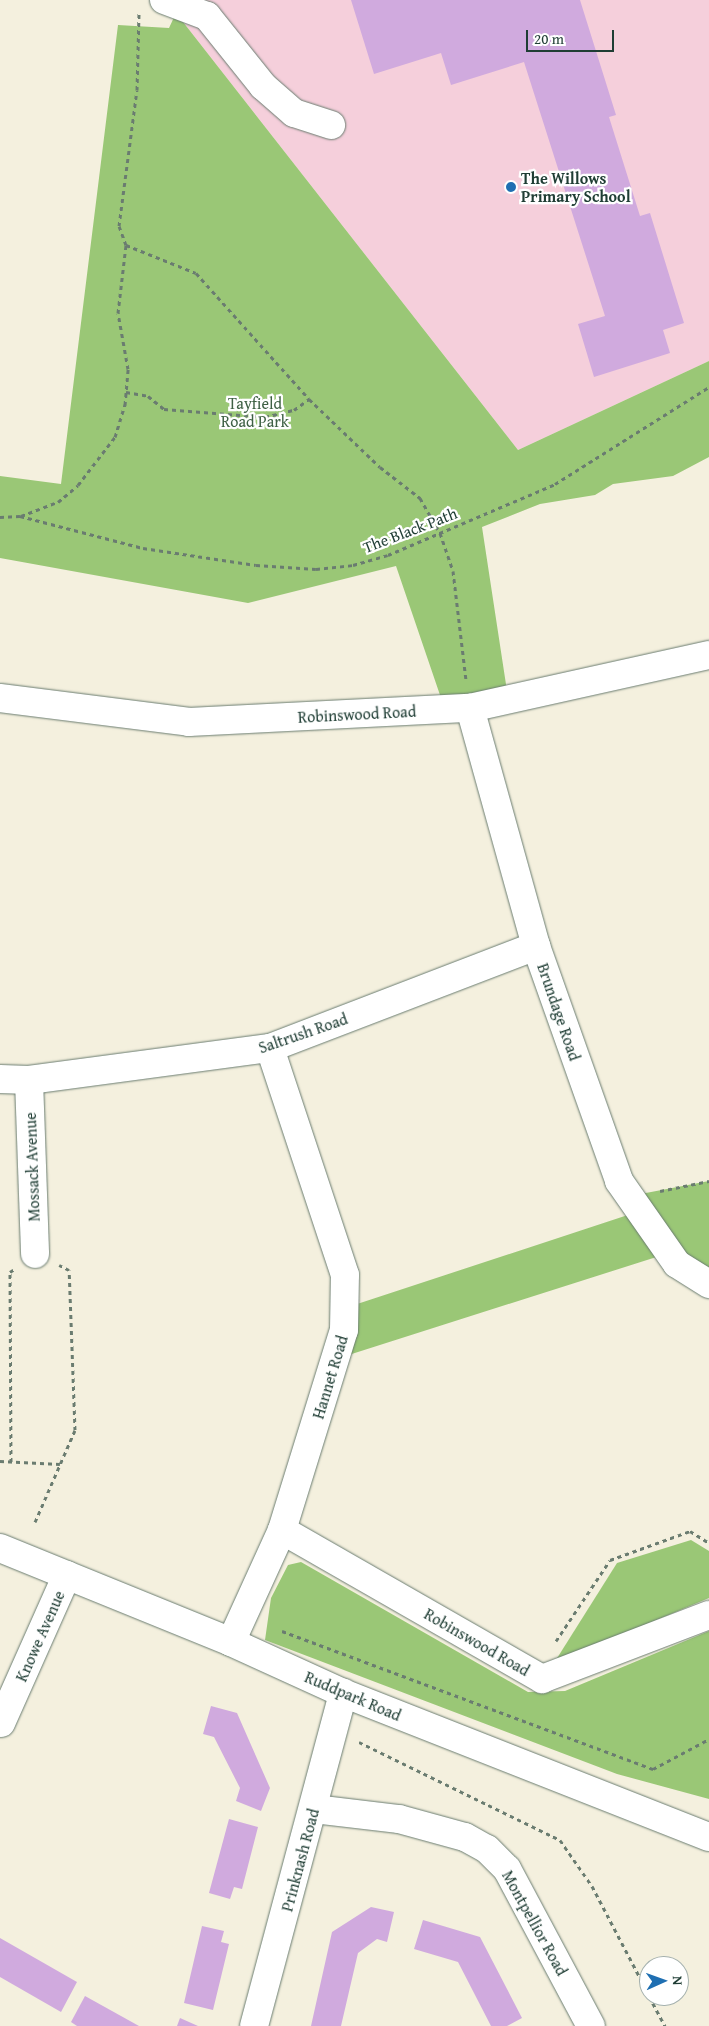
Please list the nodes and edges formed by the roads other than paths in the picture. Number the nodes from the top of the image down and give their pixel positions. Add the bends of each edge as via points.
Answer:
1 (151, 4) edge
2 (331, 125) dead end
3 (709, 655) edge
4 (0, 698) edge
5 (470, 708) junction
6 (536, 946) junction
7 (270, 1048) junction
8 (0, 1079) edge
9 (29, 1080) junction
10 (35, 1254) road end
11 (709, 1284) edge
12 (282, 1530) junction
13 (0, 1548) edge
14 (67, 1575) junction
15 (709, 1614) edge
16 (232, 1642) junction
17 (342, 1693) junction
18 (1, 1723) edge
19 (314, 1809) junction
20 (709, 1837) edge
21 (254, 2026) edge
22 (591, 2026) edge

1 - 2 street via 207,16 275,97 294,113
3 - 5 street, Robinswood Road
4 - 5 street, Robinswood Road via 189,722
5 - 6 street, Brundage Road
6 - 7 street, Saltrush Road
6 - 11 street, Brundage Road via 619,1180 677,1264
7 - 9 street, Saltrush Road
7 - 12 street, Hannet Road via 345,1275 344,1330
8 - 9 street, Saltrush Road
9 - 10 street, Mossack Avenue
12 - 15 street, Robinswood Road via 542,1679
12 - 16 street, Hannet Road
13 - 14 street, Ruddpark Road
14 - 16 street, Ruddpark Road
14 - 18 street, Knowe Avenue
16 - 17 street, Ruddpark Road
17 - 19 street, Prinknash Road
17 - 20 street, Ruddpark Road
19 - 21 street, Prinknash Road
19 - 22 street, Montpellior Road via 399,1820 465,1837 487,1848 507,1869

